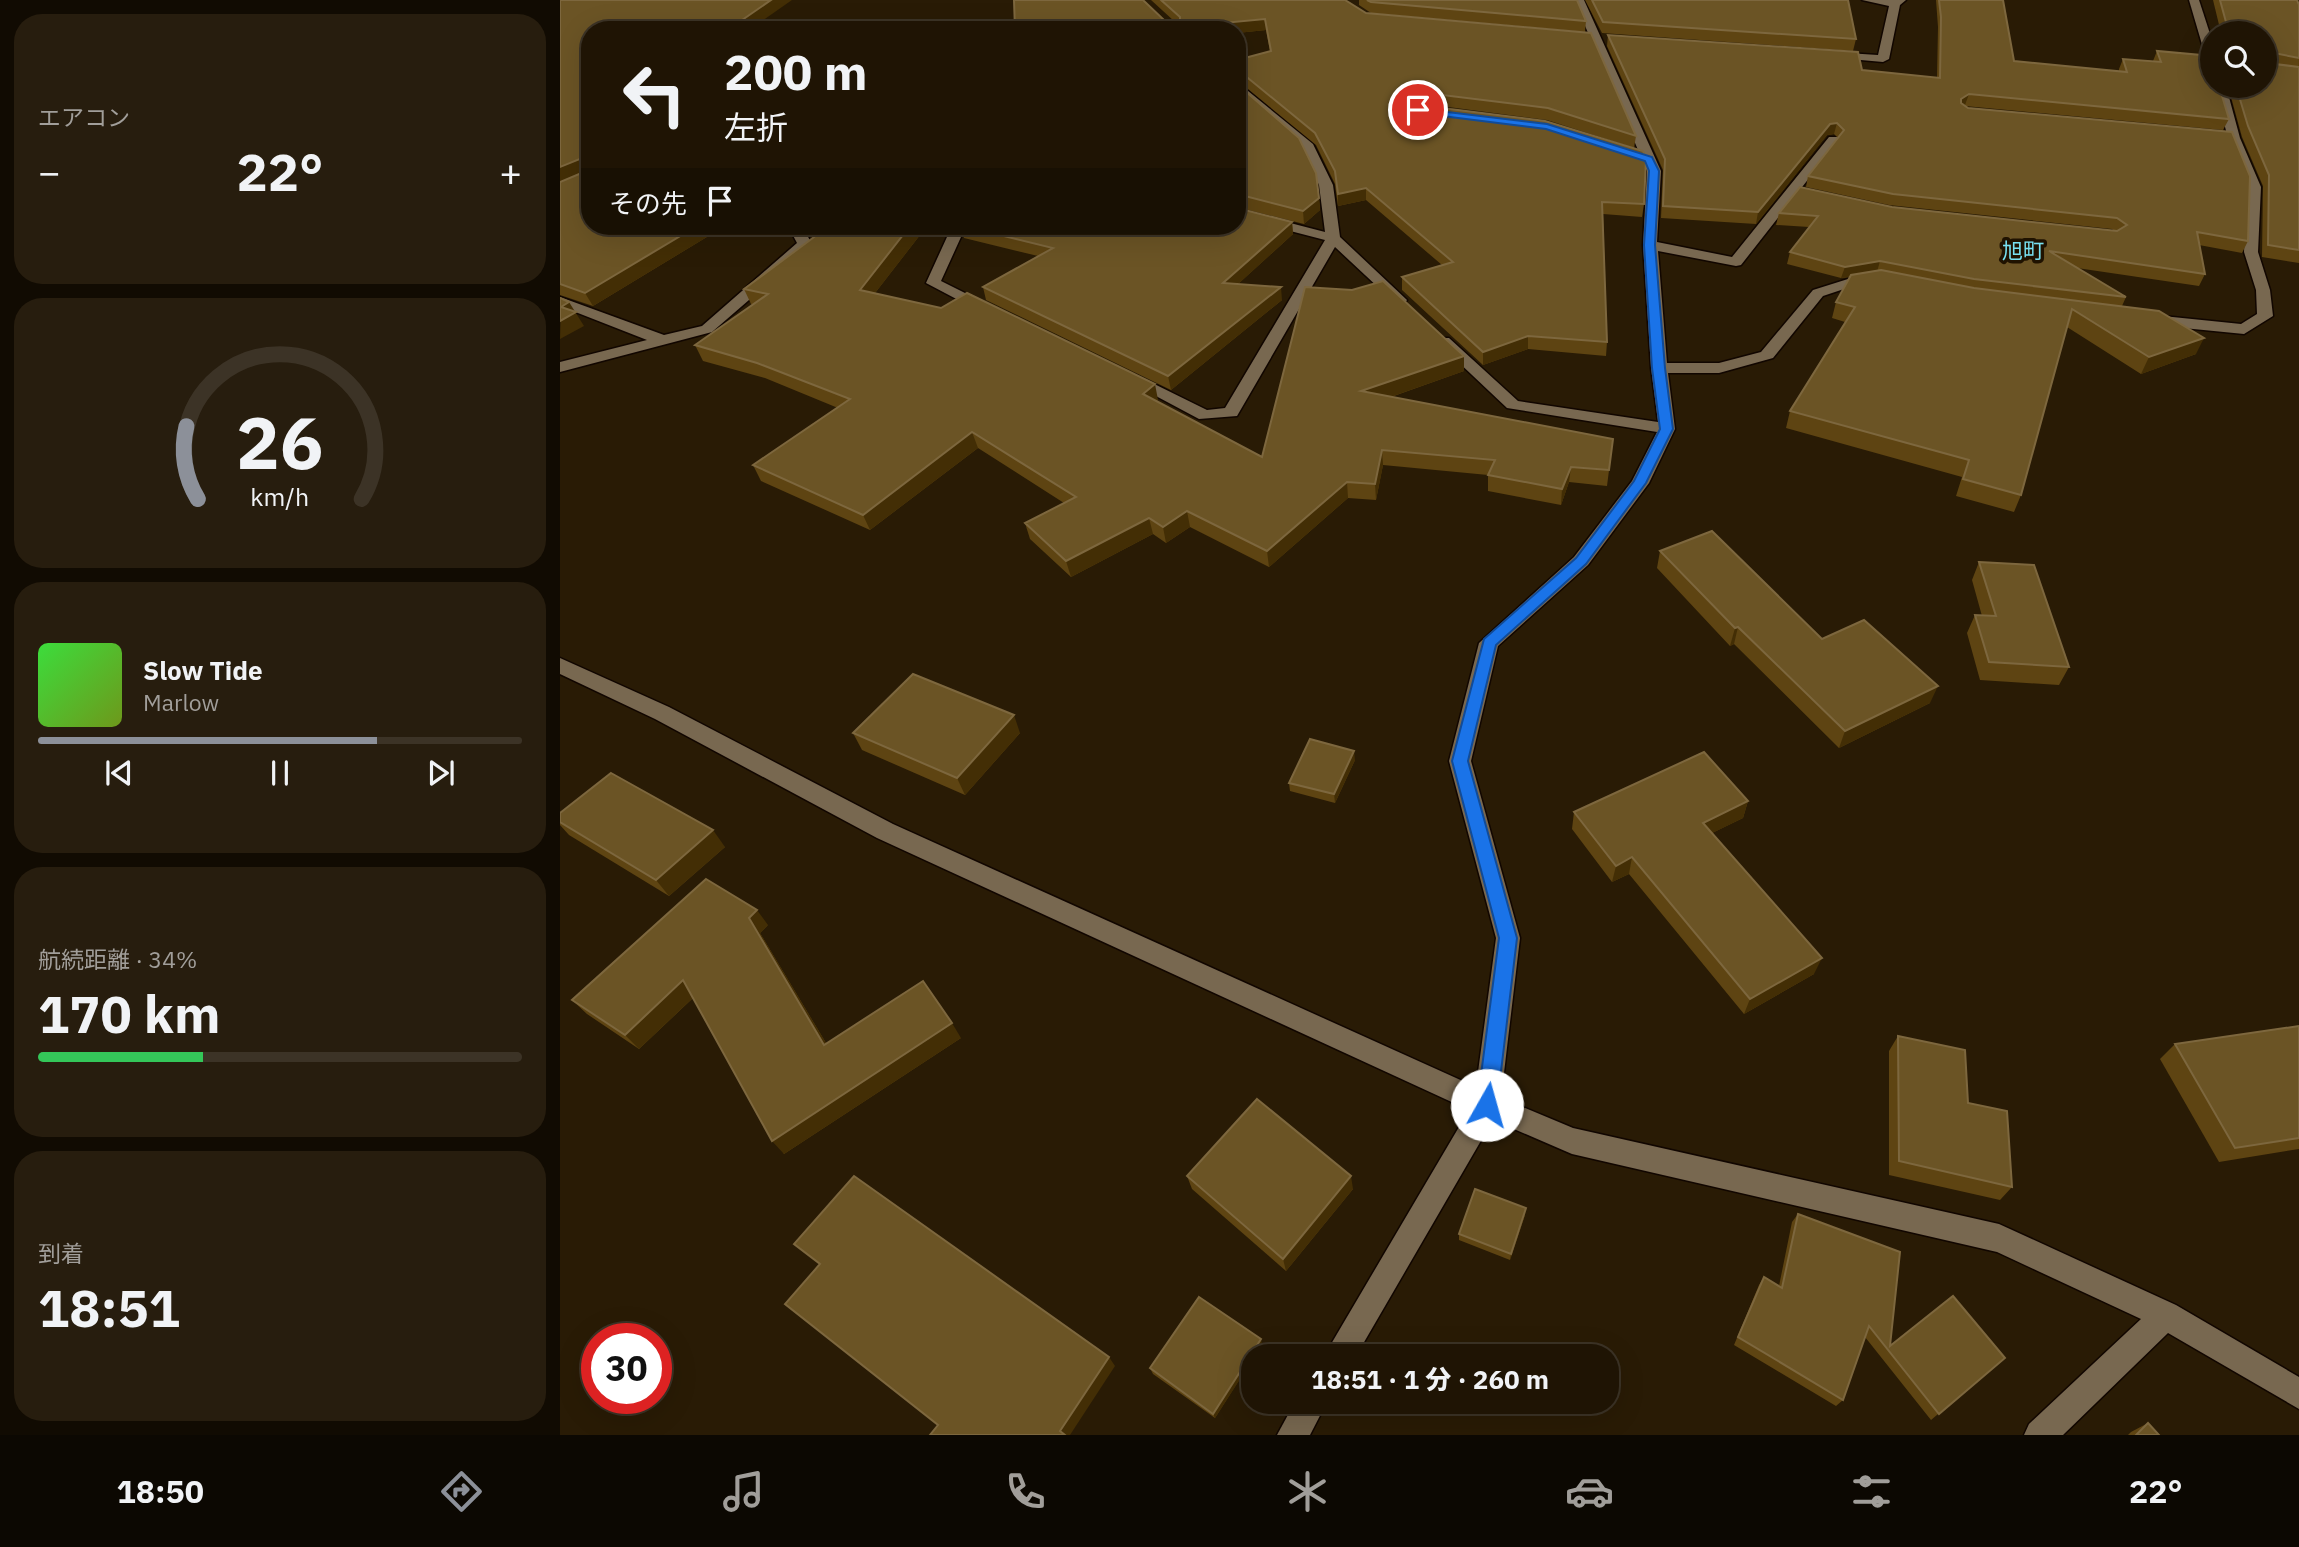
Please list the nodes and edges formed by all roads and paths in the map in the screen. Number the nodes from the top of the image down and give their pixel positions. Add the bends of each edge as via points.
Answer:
1 (1579, 0) edge
2 (1867, 0) edge
3 (2194, 0) edge
4 (1898, 1) edge
5 (2201, 21) edge
6 (1814, 54) edge
7 (1246, 93) edge
8 (2222, 98) edge
9 (1833, 139) edge
10 (1246, 215) edge
11 (800, 235) edge
12 (955, 235) edge
13 (1333, 238) junction
14 (1650, 245) junction
15 (1889, 282) edge
16 (560, 301) edge
17 (1413, 312) edge
18 (995, 313) edge
19 (2133, 318) edge
20 (1433, 331) edge
21 (662, 340) junction
22 (560, 367) edge
23 (1658, 368) junction
24 (1119, 373) edge
25 (1667, 429) junction
26 (560, 665) edge
27 (1487, 1105) junction
28 (2166, 1315) junction
29 (1346, 1344) edge
30 (2299, 1394) edge
31 (1305, 1414) edge
32 (1293, 1435) edge
33 (2040, 1435) edge

1 - 14 street via 1642,157 1654,171
2 - 4 street
3 - 5 street
4 - 6 street via 1883,59
7 - 13 street via 1308,147 1326,185
8 - 19 street via 2228,137 2254,187 2251,252 2263,289 2265,316 2244,329
9 - 14 street via 1799,192 1736,262
10 - 13 street
11 - 21 street via 805,244 707,329
12 - 18 street via 933,283
13 - 17 street
13 - 24 street via 1231,412 1205,415
14 - 23 street
15 - 23 street via 1848,283 1818,293 1767,355 1719,368
16 - 21 street
20 - 25 street via 1513,405
21 - 22 street
23 - 25 street
25 - 27 street via 1640,483 1581,561 1489,643 1460,761 1508,938
26 - 27 street via 662,713 885,831
27 - 28 street via 1572,1142 1998,1238
27 - 29 street
28 - 30 street
28 - 33 street
31 - 32 street

